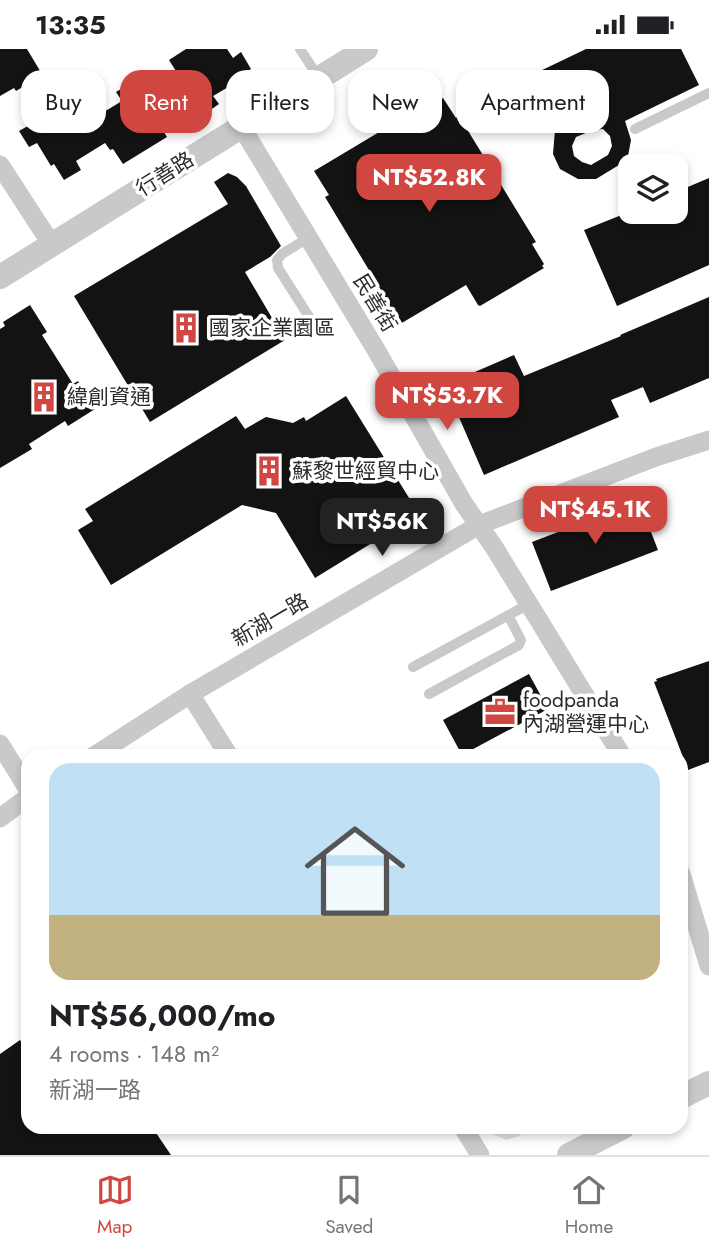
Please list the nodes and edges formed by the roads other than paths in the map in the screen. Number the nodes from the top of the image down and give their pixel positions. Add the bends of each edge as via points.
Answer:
1 (300, 49) edge
2 (366, 49) edge
3 (314, 70) edge
4 (332, 70) edge
5 (709, 93) edge
6 (635, 129) dead end
7 (230, 133) edge
8 (245, 133) edge
9 (0, 165) edge
10 (308, 238) junction
11 (52, 245) junction
12 (0, 277) edge
13 (320, 334) dead end
14 (709, 440) edge
15 (479, 525) junction
16 (529, 604) junction
17 (508, 615) junction
18 (413, 667) dead end
19 (190, 694) junction
20 (429, 694) dead end
21 (0, 744) edge
22 (105, 749) edge
23 (225, 749) edge
24 (618, 749) edge
25 (21, 778) edge
26 (21, 802) edge
27 (0, 818) edge
28 (688, 897) edge
29 (709, 966) edge
30 (709, 1083) edge
31 (688, 1094) edge
32 (468, 1134) edge
33 (610, 1134) edge
34 (481, 1155) edge
35 (569, 1155) edge

1 - 3 lane
2 - 4 street, 行善路
5 - 6 lane
7 - 11 street, 行善路
8 - 10 street, 民善街
9 - 11 street
10 - 13 lane via 277,260
10 - 15 street, 民善街
11 - 12 street, 行善路
14 - 15 street, 新湖一路
15 - 16 street, 民善街
15 - 19 street, 新湖一路
16 - 17 lane
16 - 24 street, 民善街
17 - 18 lane
17 - 20 lane via 521,640 519,645
19 - 22 street, 新湖一路
19 - 23 street
21 - 25 street
26 - 27 street
28 - 29 street
30 - 31 street
32 - 34 street
33 - 35 street

